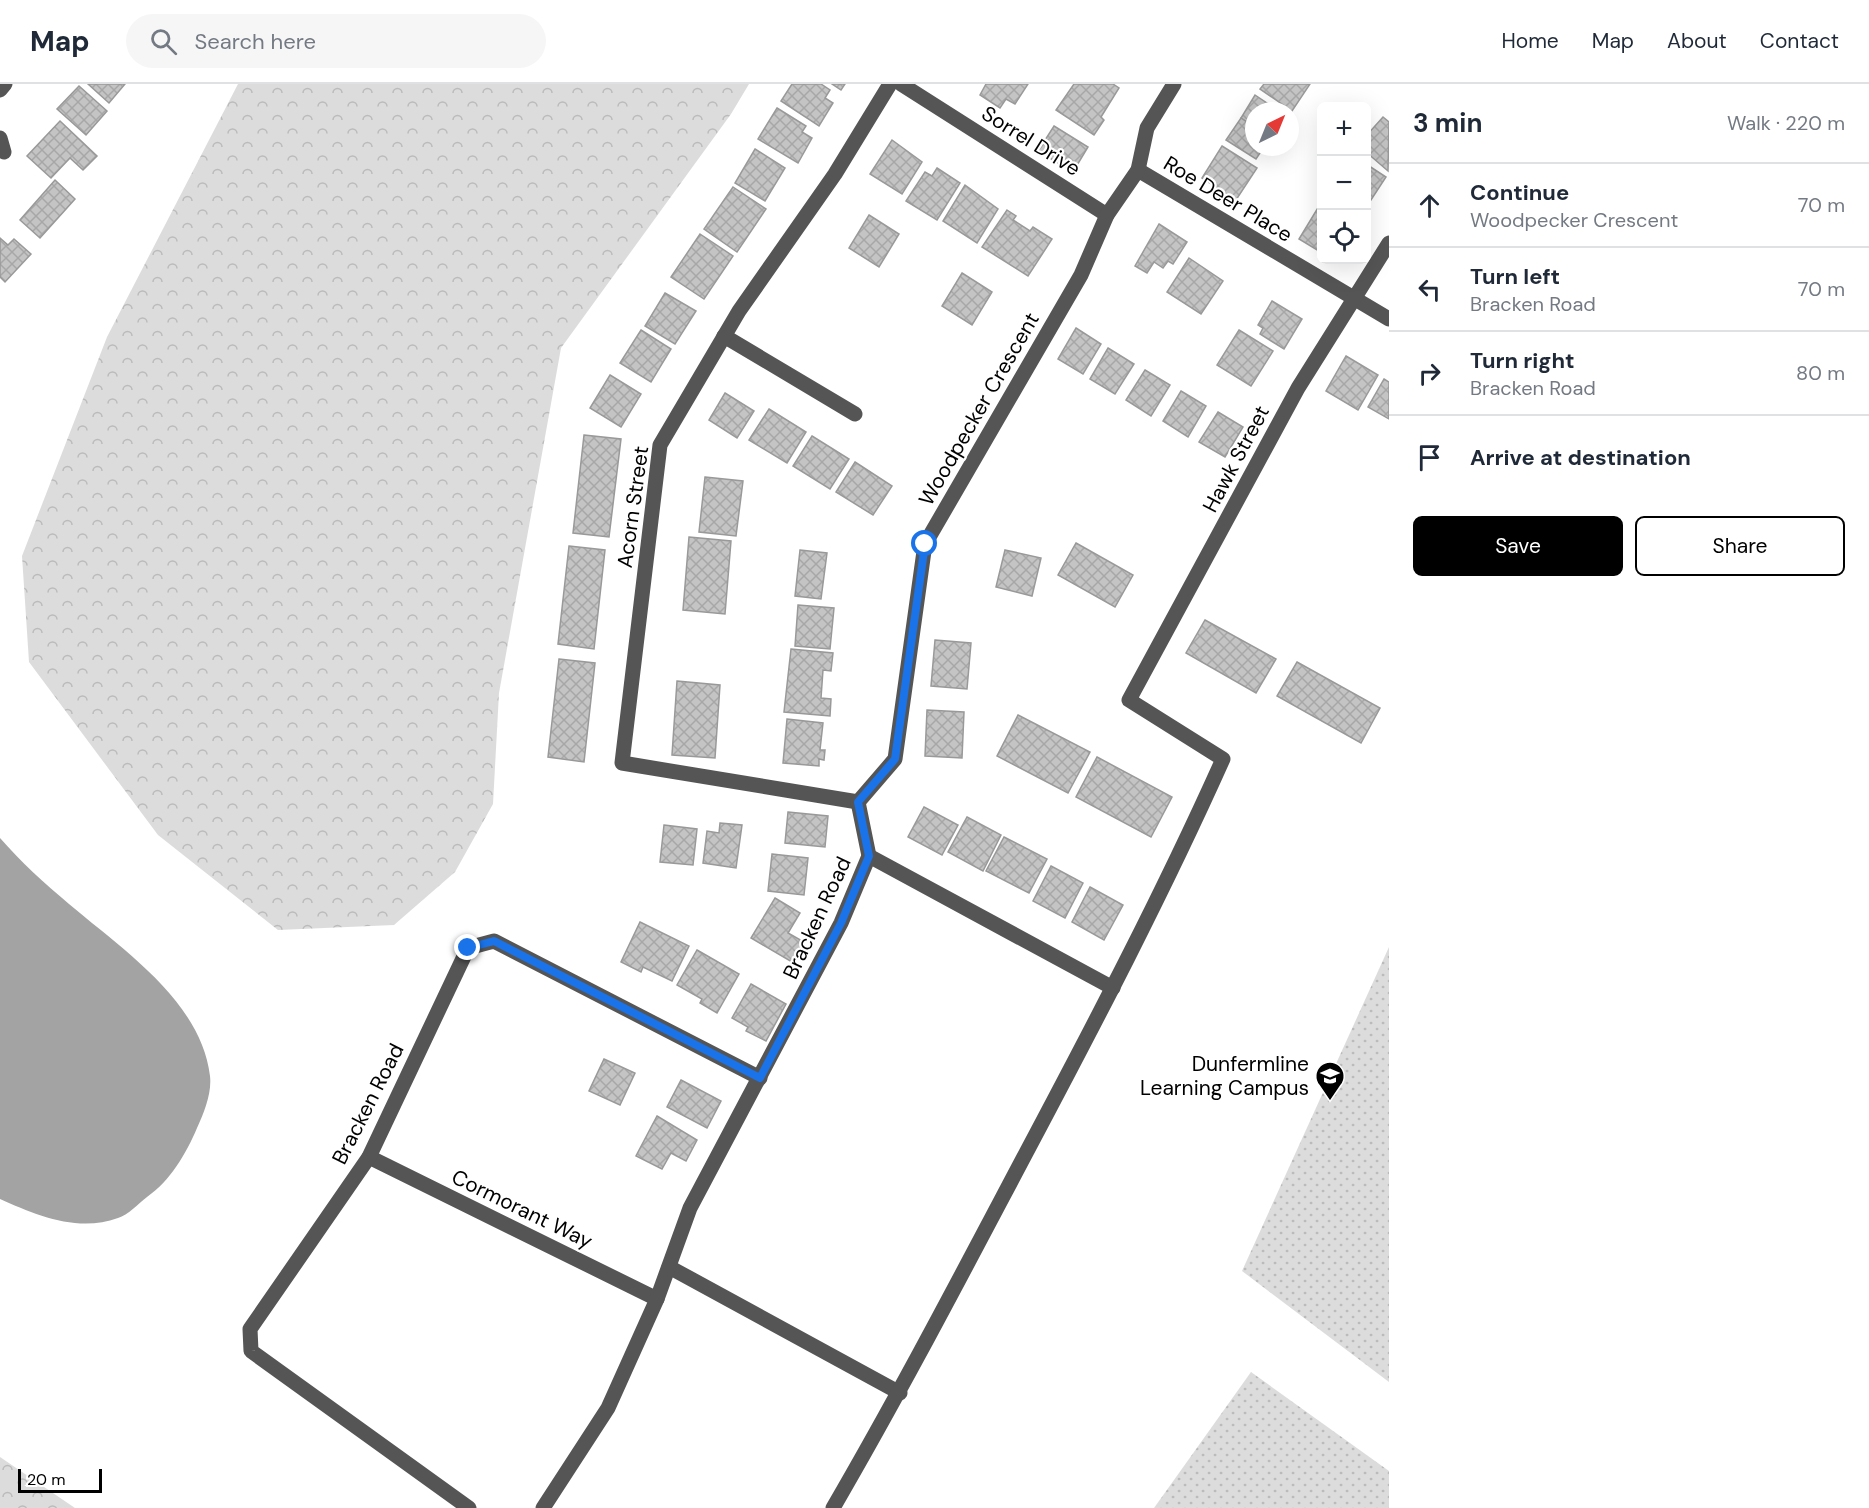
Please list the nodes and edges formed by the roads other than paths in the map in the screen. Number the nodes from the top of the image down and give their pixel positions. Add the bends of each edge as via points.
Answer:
1 (5, 84) edge
2 (890, 84) edge
3 (901, 84) edge
4 (1174, 84) edge
5 (0, 90) edge
6 (1138, 170) junction
7 (1107, 215) junction
8 (1389, 243) edge
9 (1355, 299) junction
10 (1389, 319) edge
11 (724, 336) junction
12 (855, 414) dead end
13 (858, 802) junction
14 (869, 856) junction
15 (1113, 988) junction
16 (760, 1078) junction
17 (369, 1157) junction
18 (669, 1267) junction
19 (657, 1299) junction
20 (900, 1393) junction
21 (469, 1508) edge
22 (543, 1508) edge
23 (833, 1508) edge

1 - 5 street
2 - 11 street, Acorn Street via 835,174
3 - 7 street, Sorrel Drive
4 - 6 street, Woodpecker Crescent via 1147,128
6 - 7 street, Woodpecker Crescent
6 - 9 street, Roe Deer Place
7 - 13 street, Woodpecker Crescent via 1081,275 925,544 895,759
8 - 9 street, Hawk Street
9 - 10 street, Roe Deer Place
9 - 15 street, Hawk Street via 1298,388 1129,700 1223,759
11 - 12 street
11 - 13 street, Acorn Street via 660,445 622,763
13 - 14 street, Bracken Road
14 - 15 street
14 - 16 street, Bracken Road via 841,923
15 - 20 street
16 - 17 street, Bracken Road via 494,941 468,948
16 - 18 street, Bracken Road via 690,1208
17 - 19 street, Cormorant Way
17 - 21 street, Bracken Road via 250,1329 251,1351
18 - 19 street, Bracken Road
18 - 20 street
19 - 22 street, Bracken Road via 608,1408
20 - 23 street

